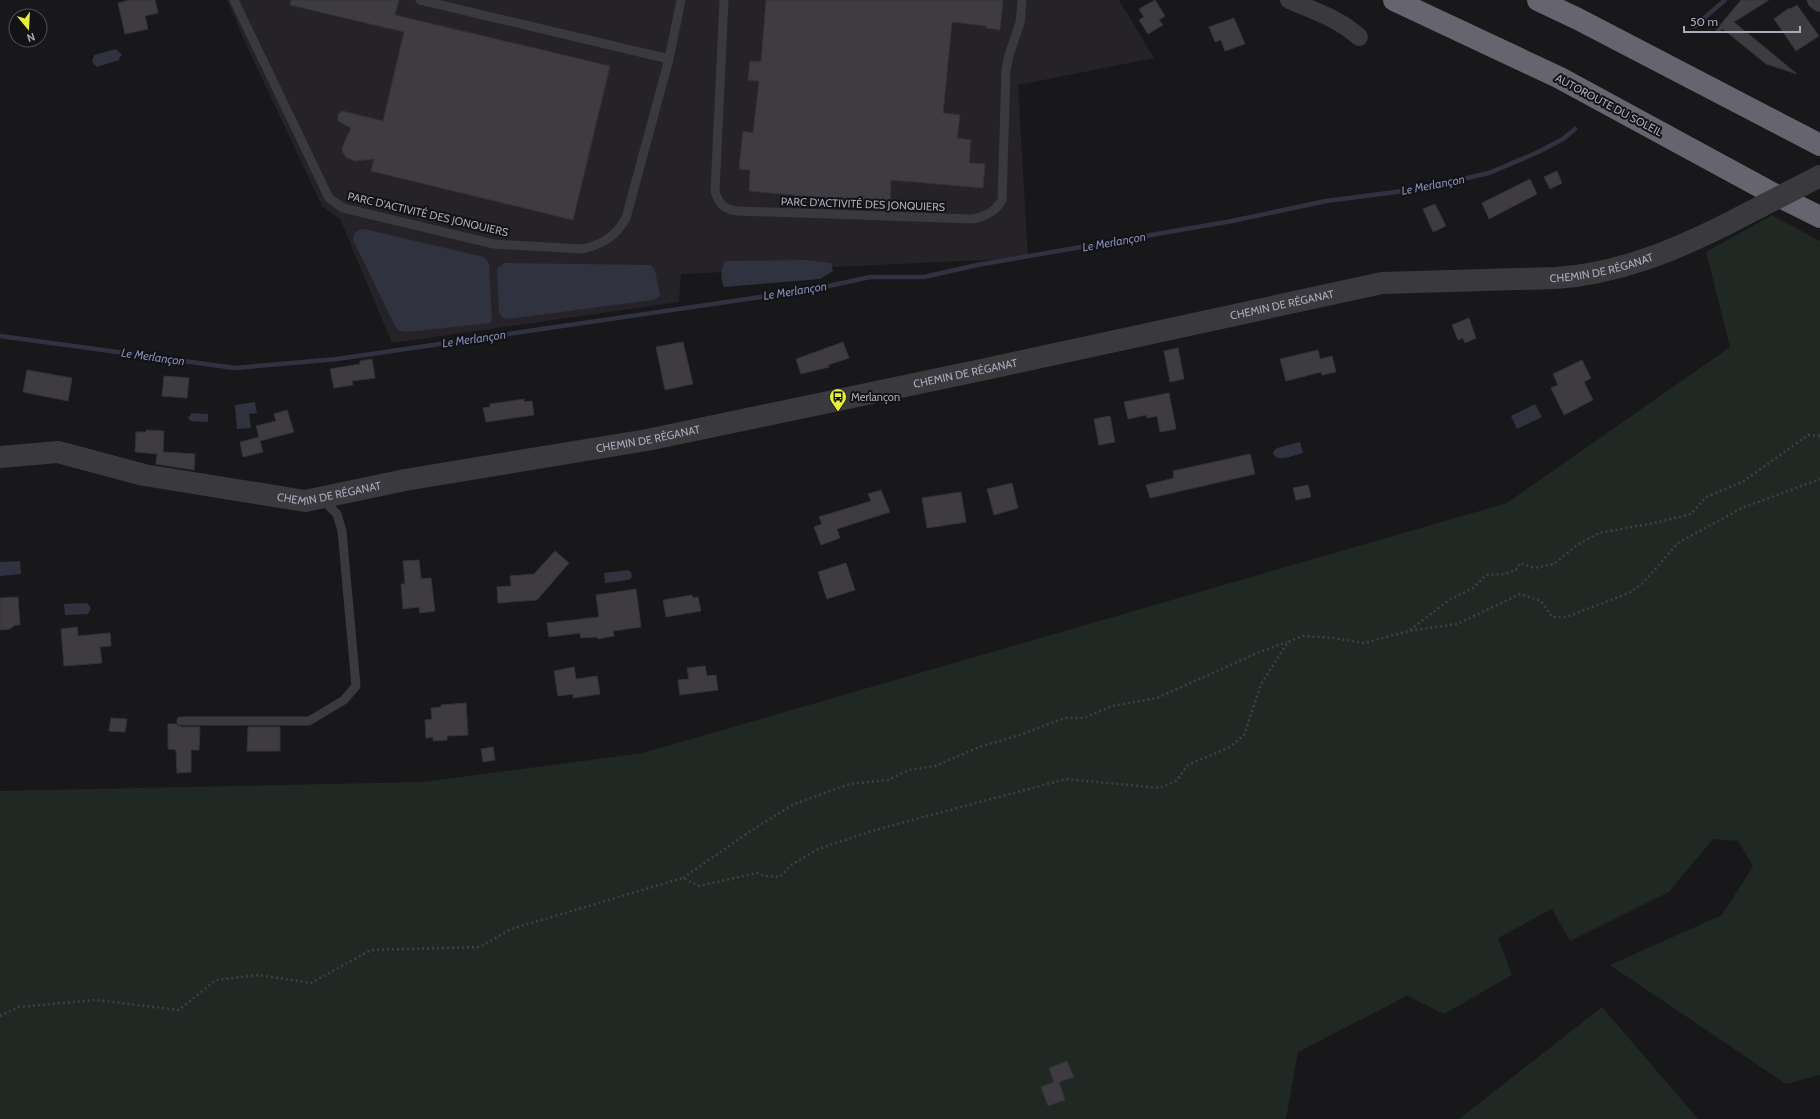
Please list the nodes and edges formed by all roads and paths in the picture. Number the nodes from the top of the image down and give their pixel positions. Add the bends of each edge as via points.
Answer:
1 (234, 0) edge
2 (420, 0) edge
3 (681, 0) edge
4 (724, 0) edge
5 (1022, 0) edge
6 (1289, 0) edge
7 (1394, 0) edge
8 (1538, 0) edge
9 (1816, 0) edge
10 (1820, 3) edge
11 (1359, 37) dead end
12 (669, 59) junction
13 (1820, 145) edge
14 (1820, 176) edge
15 (1820, 217) edge
16 (1820, 436) edge
17 (0, 457) edge
18 (1820, 479) edge
19 (320, 498) junction
20 (1409, 631) junction
21 (1288, 642) junction
22 (181, 721) dead end
23 (683, 878) junction
24 (0, 1016) edge

1 - 12 lane, PARC D'ACTIVITÉ DES JONQUIERS via 329,198 343,208 494,244 583,249 609,239 620,229 626,218
2 - 12 lane
3 - 12 lane, PARC D'ACTIVITÉ DES JONQUIERS
4 - 5 lane, PARC D'ACTIVITÉ DES JONQUIERS via 715,192 719,202 727,210 973,219 986,216 997,208 1002,200 1006,70 1020,23
6 - 11 street via 1351,29
7 - 15 highway, AUTOROUTE DU SOLEIL via 1560,78
8 - 13 highway
9 - 10 street
14 - 19 street, CHEMIN DE RÉGANAT, bridge via 1687,243 1601,273 1556,278 1382,283 647,440 405,480
16 - 20 path via 1808,436 1744,481 1706,497 1691,514 1599,533 1577,545 1554,564 1534,568 1520,563 1516,570 1486,575 1473,588 1449,600
17 - 19 street, CHEMIN DE RÉGANAT via 58,452 144,475 305,501
18 - 20 path via 1742,508 1678,543 1642,584 1629,593 1566,617 1552,617 1541,601 1520,594 1456,624
19 - 22 lane via 337,514 342,530 356,686 344,700 309,721
20 - 21 path via 1364,643 1303,636
21 - 23 path via 1257,653 1157,698 1112,706 1084,718 1065,718 982,746 934,766 909,770 888,780 849,784 794,804
21 - 23 path via 1261,684 1244,735 1230,747 1188,765 1171,784 1160,788 1066,779 875,830 818,848 791,865 780,877 757,873 699,886
23 - 24 path via 511,929 480,947 371,950 311,983 258,975 216,980 179,1010 96,1000 19,1007

